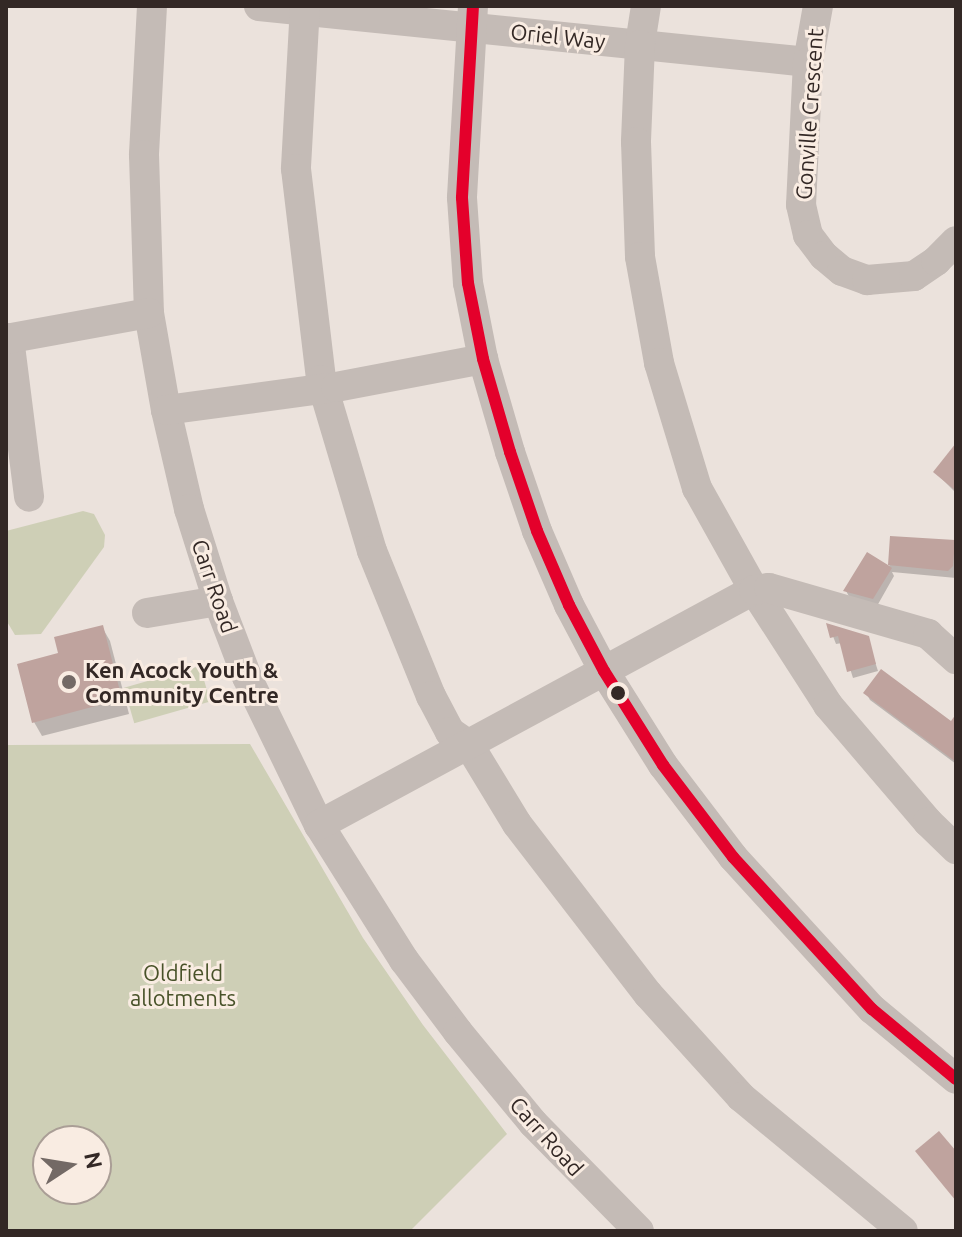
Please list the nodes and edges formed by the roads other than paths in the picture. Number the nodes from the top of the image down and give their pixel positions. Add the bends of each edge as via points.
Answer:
1 (152, 6) edge
2 (259, 6) edge
3 (646, 6) edge
4 (818, 6) edge
5 (305, 8) edge
6 (472, 17) edge
7 (640, 45) junction
8 (808, 62) junction
9 (956, 241) edge
10 (149, 313) junction
11 (7, 338) edge
12 (483, 359) junction
13 (324, 388) junction
14 (166, 410) junction
15 (29, 497) dead end
16 (754, 590) junction
17 (218, 601) junction
18 (147, 613) dead end
19 (956, 659) edge
20 (604, 671) junction
21 (469, 745) junction
22 (319, 825) junction
23 (956, 849) edge
24 (956, 1079) edge
25 (639, 1231) edge
26 (903, 1231) edge

1 - 10 street, Carr Road via 144,155
2 - 5 street, Oriel Way
3 - 7 street
4 - 8 street, Gonville Crescent
5 - 6 street, Oriel Way
5 - 13 street via 296,169
6 - 7 street, Oriel Way
6 - 12 street via 462,198 468,283
7 - 8 street, Oriel Way
7 - 16 street via 640,257 659,363 697,488
8 - 9 street, Gonville Crescent via 801,205 808,235 824,256 842,271 867,280 890,280 914,276
10 - 11 street
10 - 14 street, Carr Road
11 - 15 street
12 - 13 street
12 - 20 street via 537,531
13 - 14 street
13 - 21 street via 400,629 450,732
14 - 17 street, Carr Road
16 - 19 street via 769,588 928,634
16 - 20 street
16 - 23 street via 828,705
17 - 18 street
17 - 22 street, Carr Road via 247,677
20 - 21 street
20 - 24 street via 663,765 733,857 872,1009
21 - 22 street
21 - 26 street via 517,824 658,1006 741,1097
22 - 25 street, Carr Road via 458,1032 533,1123

